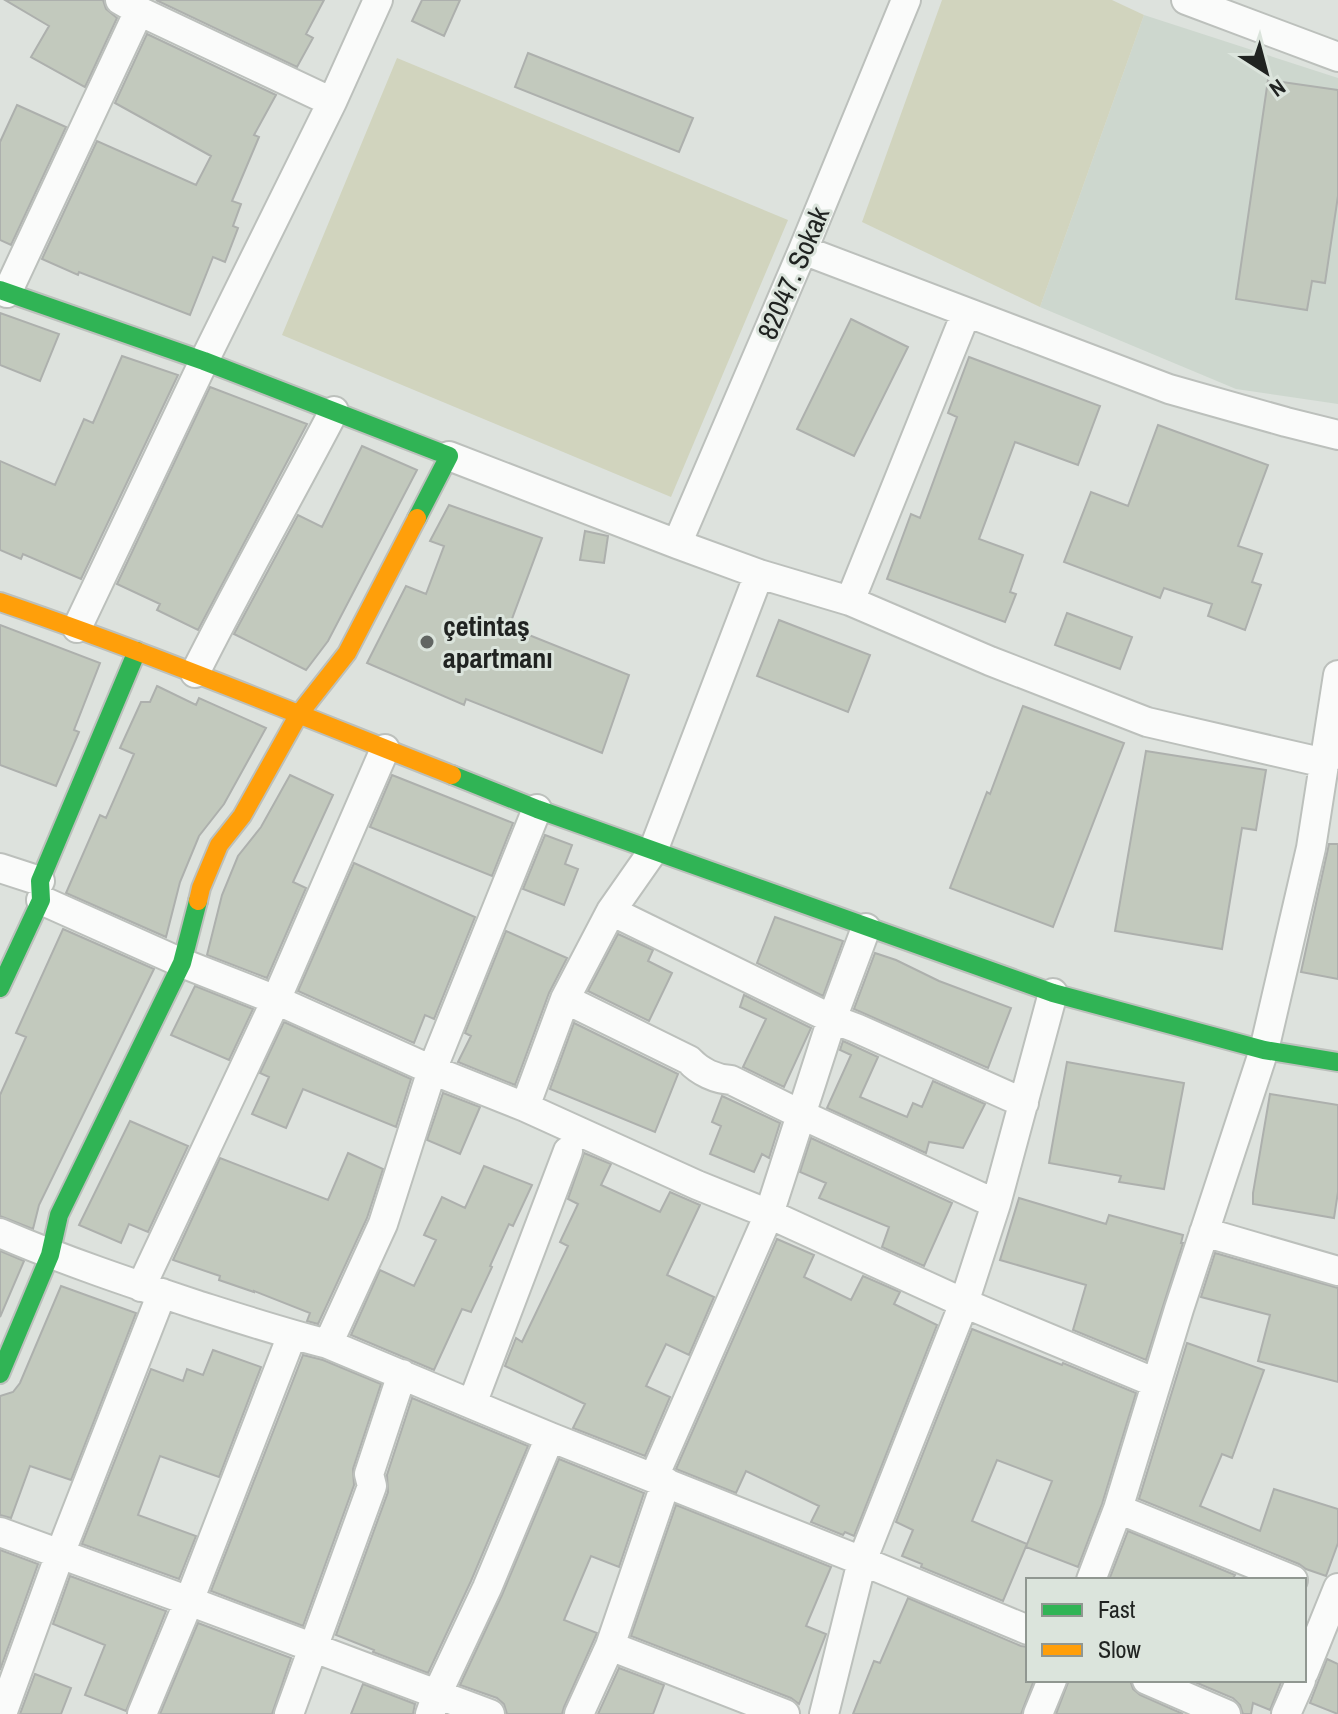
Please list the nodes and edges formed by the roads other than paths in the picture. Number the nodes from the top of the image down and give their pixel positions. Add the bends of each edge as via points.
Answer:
1 (378, 0) edge
2 (906, 0) edge
3 (1186, 0) edge
4 (130, 6) edge
5 (1338, 57) edge
6 (332, 102) junction
7 (803, 250) junction
8 (3, 292) edge
9 (966, 313) junction
10 (204, 361) junction
11 (334, 411) junction
12 (1338, 435) edge
13 (449, 456) junction
14 (677, 544) junction
15 (759, 574) junction
16 (850, 601) junction
17 (0, 602) edge
18 (77, 628) junction
19 (137, 651) junction
20 (195, 673) junction
21 (1338, 675) edge
22 (299, 714) junction
23 (385, 749) junction
24 (1325, 763) junction
25 (537, 809) junction
26 (1325, 850) edge
27 (653, 851) junction
28 (0, 868) edge
29 (41, 890) junction
30 (611, 911) junction
31 (866, 928) junction
32 (182, 963) junction
33 (0, 988) edge
34 (1053, 993) junction
35 (565, 999) junction
36 (276, 1000) junction
37 (832, 1019) junction
38 (1264, 1050) junction
39 (1338, 1062) edge
40 (432, 1070) junction
41 (1024, 1103) junction
42 (525, 1107) junction
43 (800, 1114) junction
44 (568, 1151) dead end
45 (996, 1204) junction
46 (769, 1214) junction
47 (1204, 1232) junction
48 (0, 1233) edge
49 (50, 1255) junction
50 (1338, 1271) edge
51 (152, 1290) junction
52 (964, 1303) junction
53 (292, 1335) junction
54 (328, 1344) junction
55 (0, 1374) edge
56 (402, 1374) junction
57 (1156, 1383) junction
58 (472, 1404) junction
59 (550, 1437) junction
60 (660, 1480) junction
61 (1118, 1509) junction
62 (0, 1532) edge
63 (60, 1554) junction
64 (862, 1561) junction
65 (1092, 1578) edge
66 (1288, 1578) edge
67 (1306, 1585) edge
68 (1337, 1593) edge
69 (189, 1601) junction
70 (1026, 1629) edge
71 (610, 1646) junction
72 (313, 1648) junction
73 (1306, 1667) edge
74 (1051, 1682) edge
75 (1152, 1682) edge
76 (1300, 1682) edge
77 (434, 1704) edge
78 (2, 1714) edge
79 (142, 1714) edge
80 (289, 1714) edge
81 (490, 1714) edge
82 (579, 1714) edge
83 (785, 1714) edge
84 (824, 1714) edge
85 (1038, 1714) edge
86 (1226, 1714) edge
87 (1286, 1714) edge

1 - 6 street
2 - 7 street, 82047. Sokak
3 - 5 street
4 - 6 street
4 - 8 street
6 - 10 street
7 - 9 street
7 - 14 street, 82047. Sokak
8 - 10 street
9 - 12 street via 1169,389
9 - 16 street
10 - 11 street
10 - 18 street
11 - 13 street
11 - 20 street
13 - 14 street
13 - 22 street via 347,653
14 - 15 street
15 - 16 street
15 - 27 street
16 - 24 street via 1147,722
17 - 18 street
18 - 19 street
19 - 20 street
19 - 29 street
20 - 22 street
21 - 24 street
22 - 23 street
22 - 32 street via 242,816 219,845 201,888
23 - 25 street
23 - 36 street
24 - 26 street
25 - 27 street
25 - 40 street
26 - 38 street
27 - 30 street
27 - 31 street
28 - 29 street
29 - 32 street
29 - 33 street
30 - 35 street
30 - 37 street
31 - 34 street
31 - 37 street
32 - 36 street
32 - 49 street via 59,1215
34 - 38 street
34 - 41 street
35 - 42 street
35 - 43 street via 696,1068
36 - 40 street
36 - 51 street
37 - 41 street
37 - 43 street
38 - 39 street
38 - 47 street
40 - 42 street
40 - 54 street via 383,1224
41 - 45 street
42 - 46 street
43 - 45 street
43 - 46 street
44 - 58 street
45 - 52 street
46 - 52 street
46 - 60 street
47 - 50 street
47 - 57 street
48 - 49 street
49 - 51 street
49 - 55 street
51 - 53 street
51 - 63 street
52 - 57 street
52 - 64 street
53 - 54 street
53 - 69 street
54 - 56 street
56 - 58 street
56 - 72 street via 369,1474 372,1486
57 - 61 street
58 - 59 street
59 - 60 street
59 - 77 street
60 - 64 street
60 - 71 street
61 - 65 street
61 - 66 street
62 - 63 street
63 - 69 street
63 - 78 street
64 - 70 street
64 - 84 street
67 - 68 street
68 - 73 street
69 - 72 street
69 - 79 street
71 - 82 street
71 - 83 street
72 - 77 street
72 - 80 street
74 - 85 street
75 - 86 street
76 - 87 street
77 - 81 street

